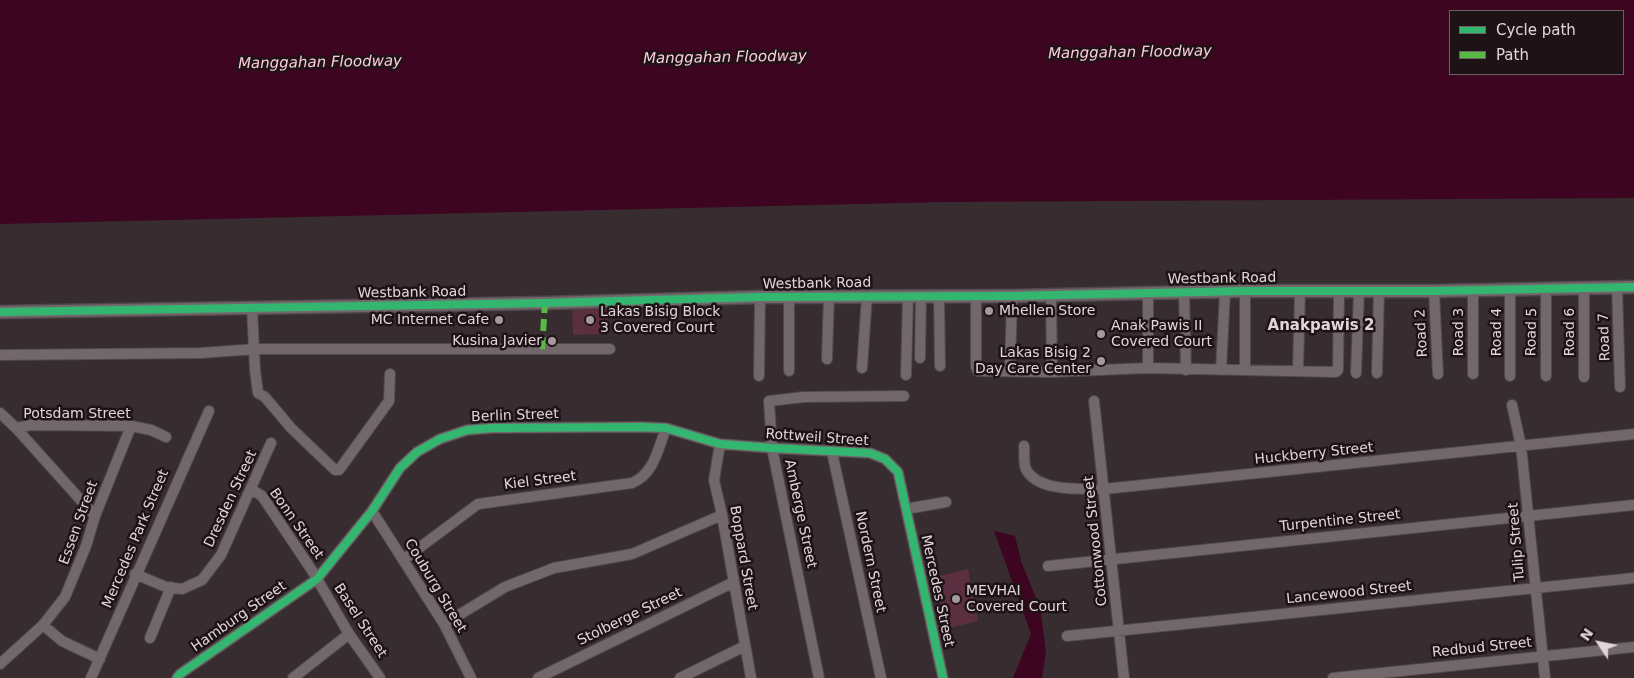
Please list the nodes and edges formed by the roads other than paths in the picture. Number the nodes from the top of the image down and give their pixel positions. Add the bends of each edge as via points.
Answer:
1 (1617, 287) junction
2 (1634, 287) edge
3 (1546, 288) junction
4 (1584, 288) junction
5 (1510, 289) junction
6 (1473, 290) junction
7 (1244, 291) junction
8 (1300, 291) junction
9 (1359, 291) junction
10 (1379, 291) junction
11 (1434, 291) junction
12 (1224, 292) junction
13 (1339, 292) junction
14 (1148, 293) junction
15 (1184, 293) junction
16 (976, 295) junction
17 (1051, 295) junction
18 (829, 296) junction
19 (867, 296) junction
20 (914, 296) junction
21 (939, 296) junction
22 (1012, 296) junction
23 (760, 297) junction
24 (789, 297) junction
25 (252, 308) junction
26 (0, 312) edge
27 (255, 349) junction
28 (610, 349) dead end
29 (0, 355) edge
30 (827, 358) dead end
31 (920, 358) dead end
32 (940, 366) dead end
33 (862, 368) dead end
34 (1148, 368) junction
35 (1010, 370) junction
36 (1186, 370) junction
37 (1221, 370) junction
38 (1245, 370) junction
39 (789, 371) dead end
40 (1298, 371) junction
41 (1052, 372) junction
42 (1356, 373) dead end
43 (1377, 373) dead end
44 (390, 374) dead end
45 (1438, 374) dead end
46 (1473, 374) dead end
47 (759, 376) dead end
48 (906, 376) dead end
49 (1510, 376) dead end
50 (1546, 376) dead end
51 (1584, 377) dead end
52 (1620, 386) dead end
53 (904, 396) dead end
54 (1094, 401) dead end
55 (1512, 405) dead end
56 (208, 411) dead end
57 (0, 413) edge
58 (131, 426) junction
59 (16, 428) junction
60 (666, 428) junction
61 (1634, 434) edge
62 (166, 438) dead end
63 (271, 443) dead end
64 (720, 444) junction
65 (1024, 446) dead end
66 (1521, 446) junction
67 (772, 448) junction
68 (832, 452) junction
69 (251, 489) junction
70 (1104, 489) junction
71 (946, 502) dead end
72 (1634, 505) edge
73 (906, 509) junction
74 (372, 511) junction
75 (722, 515) junction
76 (95, 516) junction
77 (1529, 516) junction
78 (403, 560) junction
79 (1112, 560) junction
80 (1048, 566) dead end
81 (135, 574) junction
82 (1634, 578) edge
83 (316, 579) junction
84 (734, 582) junction
85 (171, 587) junction
86 (1535, 588) junction
87 (444, 624) junction
88 (43, 625) junction
89 (1119, 630) junction
90 (349, 634) junction
91 (1067, 636) dead end
92 (150, 638) dead end
93 (745, 646) junction
94 (1634, 647) edge
95 (1542, 655) junction
96 (100, 659) junction
97 (0, 664) edge
98 (90, 678) edge
99 (177, 678) edge
100 (293, 678) edge
101 (380, 678) edge
102 (471, 678) edge
103 (538, 678) edge
104 (680, 678) edge
105 (751, 678) edge
106 (819, 678) edge
107 (881, 678) edge
108 (943, 678) edge
109 (1124, 678) edge
110 (1333, 678) edge
111 (1545, 678) edge

1 - 2 street, Westbank Road
1 - 4 street, Westbank Road
1 - 52 street, Road 7
3 - 4 street, Westbank Road
3 - 5 street, Westbank Road
3 - 50 street, Road 5
4 - 51 street, Road 6
5 - 6 street, Westbank Road
5 - 49 street, Road 4
6 - 11 street, Westbank Road
6 - 46 street, Road 3
7 - 8 street, Westbank Road
7 - 12 street, Westbank Road
7 - 38 street
8 - 13 street, Westbank Road
8 - 40 street
9 - 10 street, Westbank Road
9 - 13 street, Westbank Road
9 - 42 street
10 - 11 street, Westbank Road
10 - 43 street
11 - 45 street, Road 2
12 - 15 street, Westbank Road
12 - 37 street
13 - 40 street via 1338,370
14 - 15 street, Westbank Road
14 - 17 street, Westbank Road
14 - 34 street
15 - 36 street
16 - 21 street, Westbank Road
16 - 22 street, Westbank Road
16 - 35 street via 976,367 978,371
17 - 22 street, Westbank Road
17 - 41 street
18 - 19 street, Westbank Road
18 - 24 street, Westbank Road
18 - 30 street
19 - 20 street, Westbank Road
19 - 33 street
20 - 21 street, Westbank Road
20 - 31 street
20 - 48 street
21 - 32 street
22 - 35 street
23 - 24 street, Westbank Road
23 - 25 street, Westbank Road
23 - 47 street
24 - 39 street
25 - 26 street, Westbank Road
25 - 27 street
27 - 28 street
27 - 29 street via 201,353
27 - 44 street via 258,393 266,397 331,468 339,470 389,401
34 - 36 street
34 - 41 street
35 - 41 street
36 - 37 street
37 - 38 street
38 - 40 street
53 - 67 street, Amberge Street via 770,400
54 - 70 street, Cottonwood Street
55 - 66 street, Tulip Street
56 - 81 street, Mercedes Park Street
57 - 59 street
58 - 59 street, Potsdam Street via 31,425
58 - 62 street, Potsdam Street via 151,430
58 - 76 street, Essen Street
59 - 76 street
60 - 64 street, Berlin Street
60 - 74 street, Berlin Street via 467,430 440,439 418,452 400,468
60 - 78 street, Kiel Street via 649,471 642,479 478,504
61 - 66 street, Huckberry Street
63 - 69 street, Dresden Street
64 - 67 street, Rottweil Street
64 - 75 street, Boppard Street via 714,475
65 - 70 street, Huckberry Street via 1025,468 1033,478 1068,489
66 - 70 street, Huckberry Street
66 - 77 street, Tulip Street
67 - 68 street, Rottweil Street
67 - 106 street, Amberge Street
68 - 73 street, Rottweil Street via 870,453 885,459 898,472
68 - 107 street, Nordern Street
69 - 83 street, Bonn Street via 262,496
69 - 85 street, Dresden Street via 221,555 202,580 182,589
70 - 79 street, Cottonwood Street
71 - 73 street
72 - 77 street, Turpentine Street
73 - 108 street, Mercedes Street
74 - 78 street, Couburg Street
74 - 83 street, Berlin Street
75 - 84 street, Boppard Street
75 - 87 street via 632,554 554,568 505,586
76 - 88 street, Essen Street via 66,597
77 - 79 street, Turpentine Street
77 - 86 street, Tulip Street
78 - 87 street, Couburg Street
79 - 80 street, Turpentine Street
79 - 89 street, Cottonwood Street
81 - 85 street, Dresden Street
81 - 96 street, Mercedes Park Street
82 - 86 street, Lancewood Street
83 - 90 street, Basel Street
83 - 99 street, Hamburg Street
84 - 93 street, Boppard Street
84 - 103 street, Stolberge Street
85 - 92 street
86 - 89 street, Lancewood Street
86 - 95 street, Tulip Street
87 - 102 street, Couburg Street
88 - 96 street via 62,641
88 - 97 street, Essen Street
89 - 91 street, Lancewood Street
89 - 109 street, Cottonwood Street
90 - 100 street
90 - 101 street, Basel Street
93 - 104 street
93 - 105 street, Boppard Street
94 - 95 street, Redbud Street
95 - 110 street, Redbud Street
95 - 111 street, Tulip Street
96 - 98 street, Mercedes Park Street

